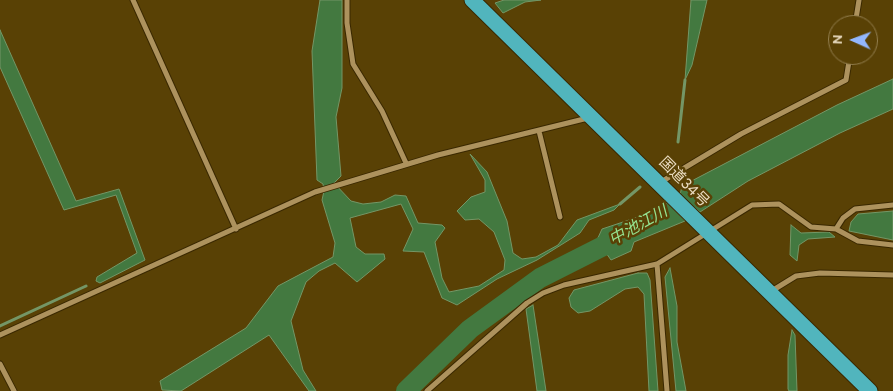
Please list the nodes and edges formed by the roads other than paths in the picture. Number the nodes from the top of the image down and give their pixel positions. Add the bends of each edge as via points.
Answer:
1 (133, 0) edge
2 (347, 0) edge
3 (859, 0) edge
4 (476, 1) edge
5 (857, 15) edge
6 (848, 65) edge
7 (592, 117) junction
8 (539, 132) junction
9 (406, 164) junction
10 (662, 187) junction
11 (893, 205) edge
12 (560, 217) dead end
13 (704, 228) junction
14 (236, 229) junction
15 (836, 229) junction
16 (893, 246) edge
17 (657, 264) junction
18 (893, 275) edge
19 (769, 292) junction
20 (0, 335) edge
21 (0, 364) edge
22 (14, 391) edge
23 (427, 391) edge
24 (667, 391) edge
25 (870, 391) edge

1 - 14 street
2 - 9 street via 353,64 382,111
3 - 5 street
4 - 7 highway, 国道34号
6 - 10 street via 846,80 741,134
7 - 8 street
7 - 10 highway, 国道34号
8 - 9 street
8 - 12 street
9 - 14 street via 315,192
10 - 13 highway, 国道34号
11 - 15 street via 855,209 843,218
13 - 15 street via 752,205 779,204 811,227
13 - 17 street
13 - 19 highway, 国道34号
14 - 20 street
15 - 16 street via 858,241
17 - 23 street via 564,285 543,293 527,303
17 - 24 street
18 - 19 street via 820,273 796,276
19 - 25 highway, 国道34号
21 - 22 street

